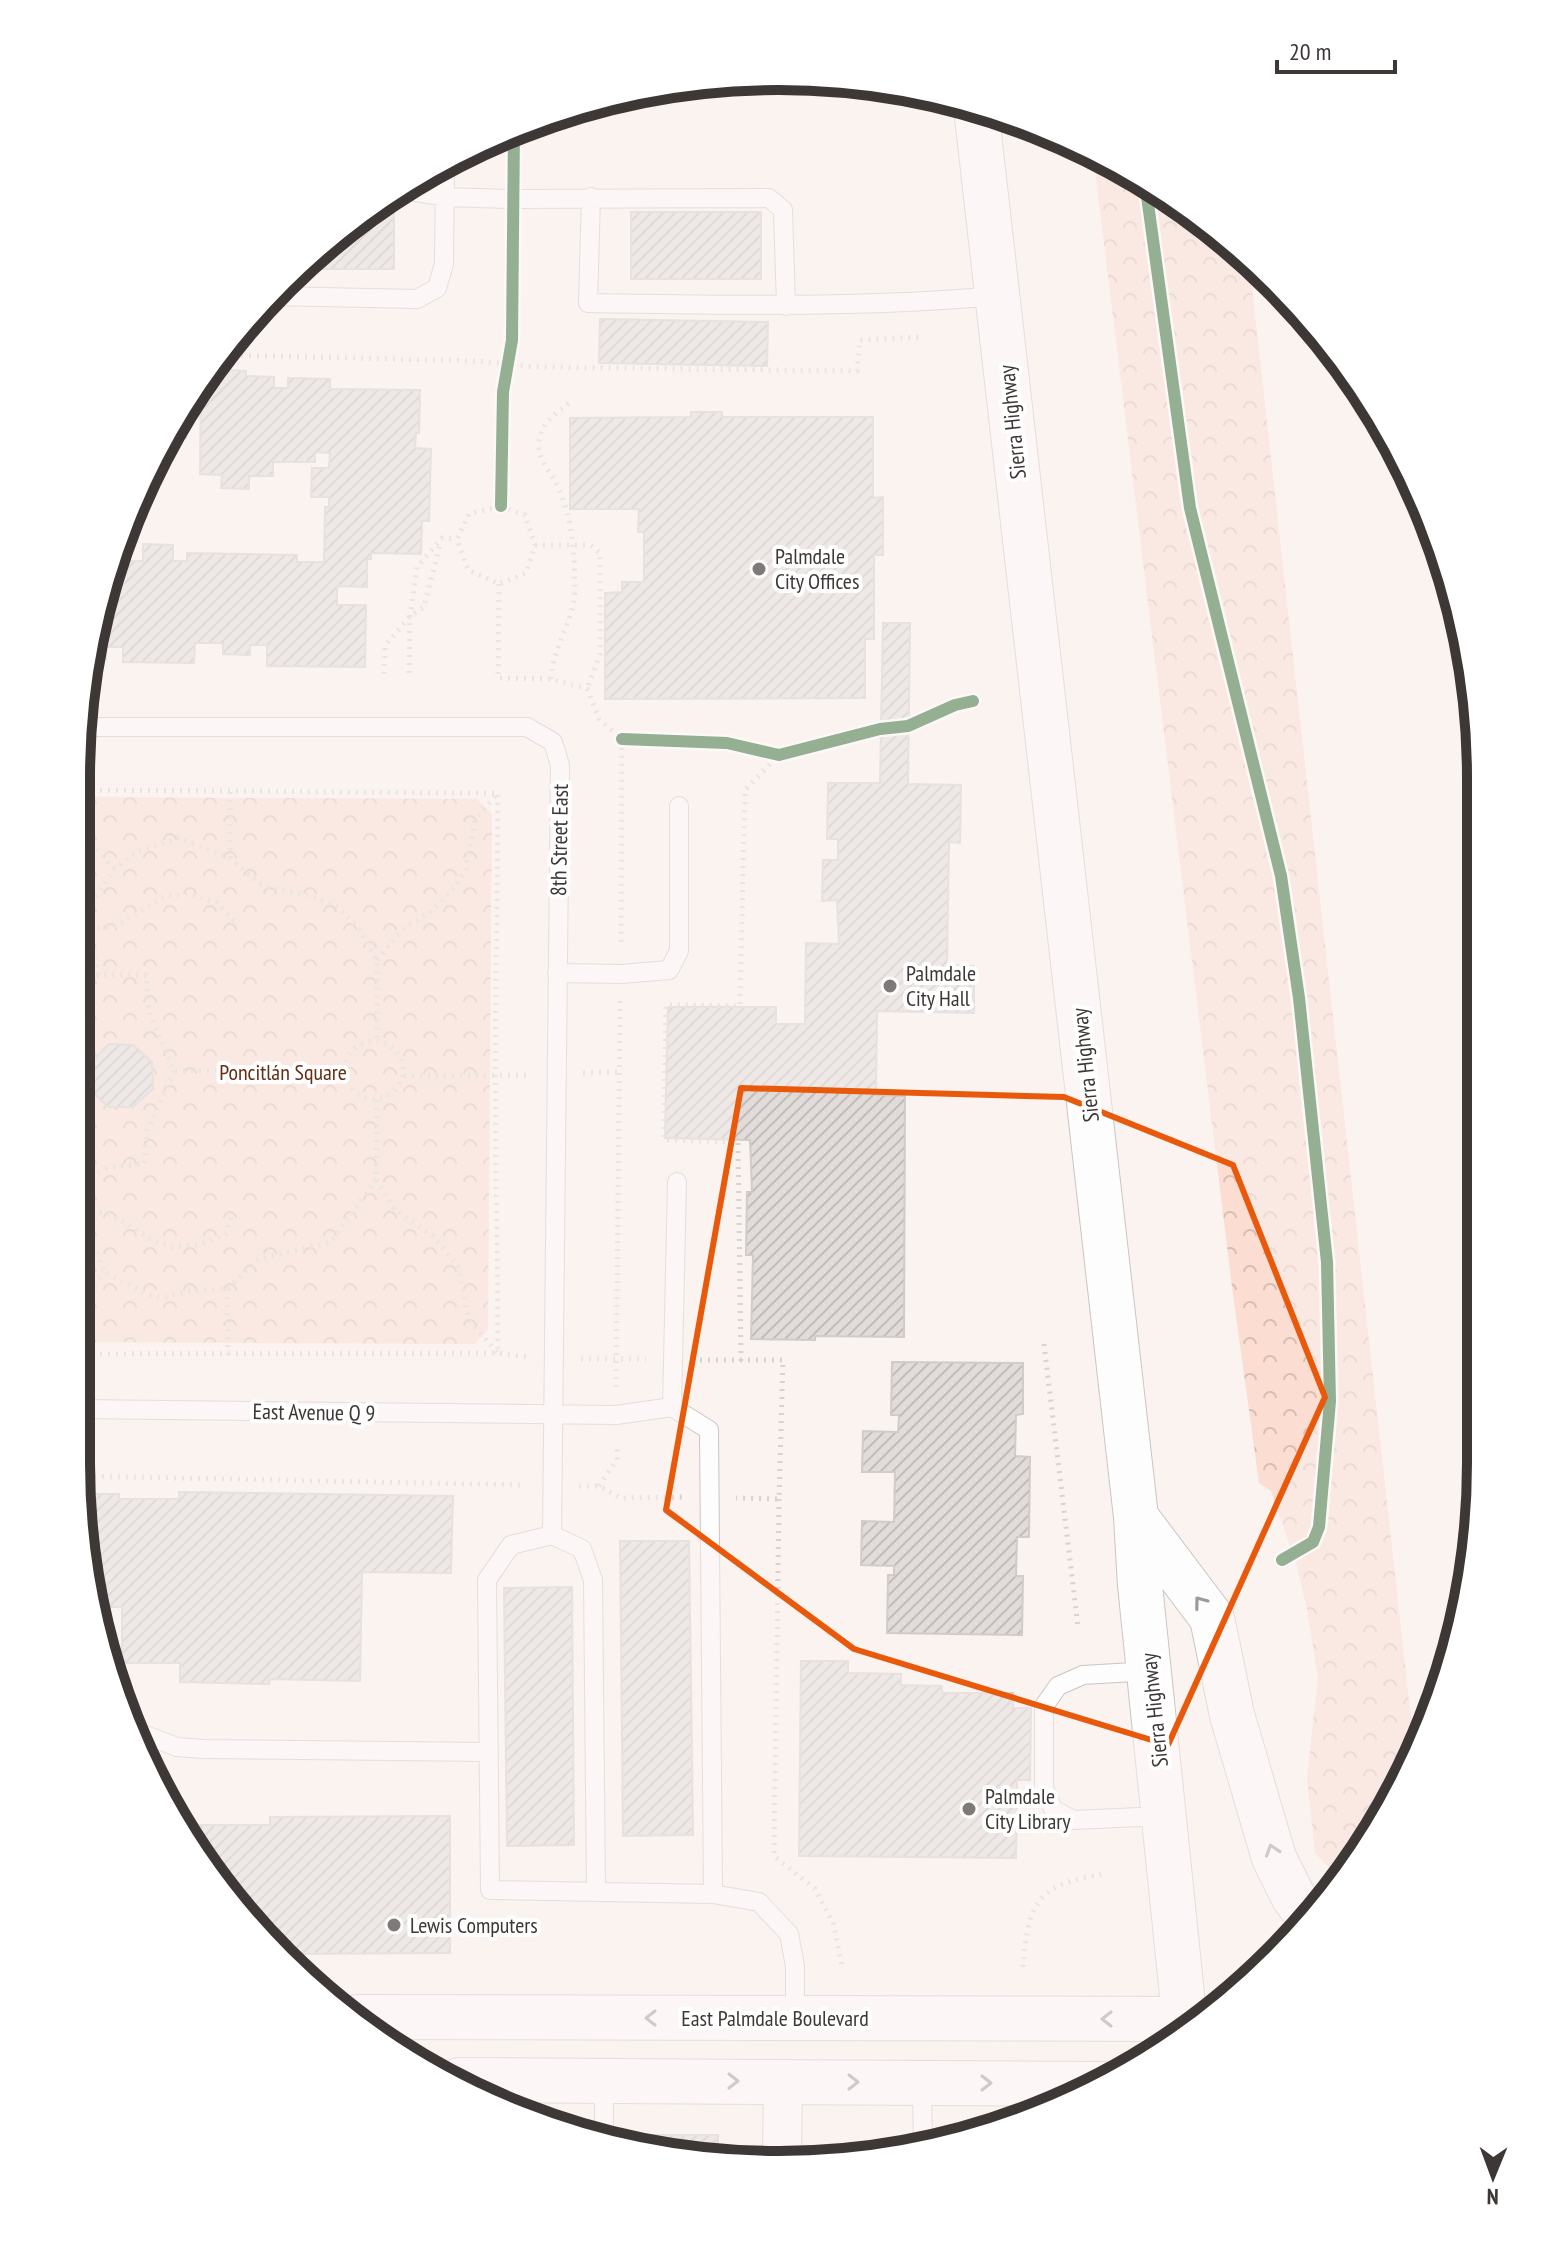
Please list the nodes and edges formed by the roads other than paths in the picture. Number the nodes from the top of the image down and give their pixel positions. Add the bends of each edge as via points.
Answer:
1 (977, 120) edge
2 (445, 176) edge
3 (418, 192) edge
4 (445, 197) junction
5 (591, 197) junction
6 (288, 296) edge
7 (998, 296) junction
8 (786, 306) junction
9 (92, 727) edge
10 (679, 806) dead end
11 (557, 973) junction
12 (677, 1182) dead end
13 (672, 1407) junction
14 (90, 1409) edge
15 (553, 1415) junction
16 (1136, 1517) junction
17 (552, 1535) junction
18 (1150, 1671) junction
19 (146, 1735) edge
20 (488, 1752) junction
21 (1165, 1816) junction
22 (596, 1891) junction
23 (713, 1894) junction
24 (1302, 1909) edge
25 (1188, 2016) edge
26 (370, 2017) edge
27 (795, 2018) junction
28 (1182, 2020) edge
29 (604, 2081) junction
30 (783, 2081) junction
31 (922, 2082) junction
32 (481, 2083) edge
33 (1050, 2094) edge
34 (604, 2129) edge
35 (923, 2136) edge
36 (782, 2151) edge

1 - 7 highway, Sierra Highway
2 - 4 lane
3 - 4 lane
4 - 5 lane
4 - 6 lane via 444,264 437,288 417,299
5 - 8 lane via 769,198 783,210
5 - 8 lane via 588,303
7 - 8 lane
7 - 16 highway, Sierra Highway
9 - 11 lane, 8th Street East via 527,727 553,742 560,765
10 - 11 lane via 679,951 669,970
11 - 15 lane, 8th Street East
12 - 13 lane
13 - 15 lane, East Avenue Q 9 via 616,1415
13 - 23 lane via 709,1430
14 - 15 lane, East Avenue Q 9
15 - 17 lane, 8th Street East
16 - 18 highway, Sierra Highway
24 -> 16 highway via 1274,1858 1232,1715 1212,1618
17 - 20 lane via 511,1545 487,1580
17 - 22 lane via 582,1549 593,1580
18 - 21 highway, Sierra Highway
18 - 21 lane via 1083,1675 1058,1686 1044,1706 1044,1788 1053,1809 1073,1820
19 - 20 lane via 177,1747 203,1749
20 - 22 lane via 490,1890
21 - 25 highway, Sierra Highway
22 - 23 lane
23 - 27 lane via 759,1902 789,1934
27 -> 26 highway, East Palmdale Boulevard
28 -> 27 highway, East Palmdale Boulevard
29 -> 30 highway
29 - 32 highway via 505,2087
29 - 34 lane
30 -> 31 highway
30 - 36 street
31 -> 33 highway
31 - 35 lane

